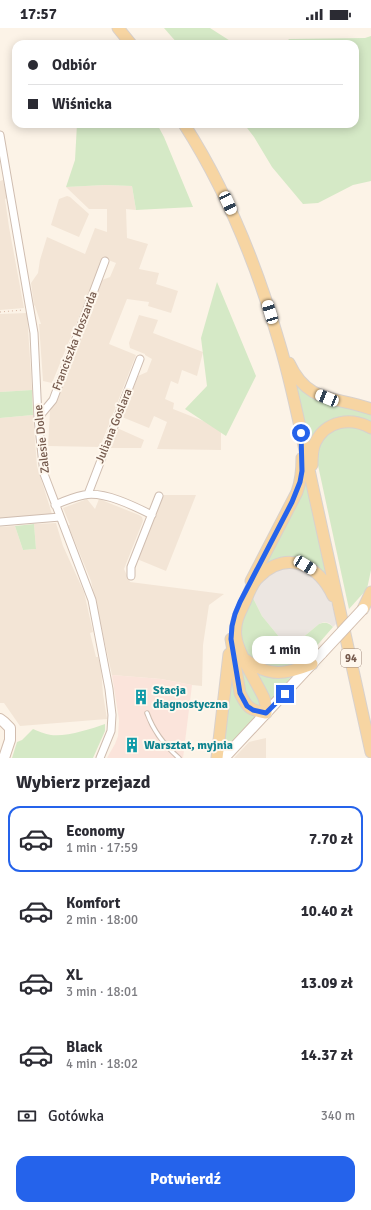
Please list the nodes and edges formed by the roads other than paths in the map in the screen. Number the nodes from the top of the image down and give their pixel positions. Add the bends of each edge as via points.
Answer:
1 (118, 28) edge
2 (128, 40) edge
3 (187, 128) edge
4 (0, 135) edge
5 (2, 157) edge
6 (105, 261) dead end
7 (279, 342) junction
8 (140, 359) dead end
9 (371, 409) edge
10 (38, 418) junction
11 (371, 428) edge
12 (301, 433) junction
13 (314, 493) junction
14 (88, 494) junction
15 (159, 496) dead end
16 (55, 505) junction
17 (152, 514) junction
18 (60, 517) junction
19 (0, 522) edge
20 (131, 576) dead end
21 (371, 592) edge
22 (371, 600) edge
23 (363, 609) junction
24 (341, 612) junction
25 (231, 639) junction
26 (244, 659) junction
27 (312, 664) junction
28 (147, 713) dead end
29 (266, 713) junction
30 (0, 719) edge
31 (371, 752) edge
32 (4, 758) edge
33 (100, 758) edge
34 (179, 758) edge
35 (217, 758) edge
36 (224, 758) edge

1 - 2 main road
3 - 7 main road, 94 via 237,225 255,267
4 - 5 street, Zalesie Dolne
5 - 10 street, Zalesie Dolne via 34,333
6 - 10 street, Franciszka Hoszarda via 53,400
7 - 9 main road via 296,376 307,388 327,398
7 - 12 main road, 94
8 - 14 street, Juliana Goslara
10 - 16 street, Zalesie Dolne via 44,474
11 - 13 main road via 356,422 342,422 320,435 313,450
12 - 13 main road, 94
12 - 25 main road via 300,482 235,614
13 - 24 main road, 94
14 - 16 street
14 - 17 street via 116,499
15 - 17 street
16 - 18 street, Zalesie Dolne
17 - 20 street via 130,567
18 - 19 street
18 - 33 street, Zalesie Dolne via 92,600 109,689 111,731
21 - 23 main road
22 - 23 main road
23 - 27 main road, bridge
24 - 26 main road via 329,586 315,571 305,565 285,563 266,571 254,582 238,615 236,638
24 - 31 main road, 94
25 - 29 main road via 243,701 253,710
25 - 35 main road
26 - 27 main road via 271,673 287,672
26 - 29 main road via 264,698
27 - 29 main road
28 - 34 lane via 151,725
29 - 36 main road
30 - 32 main road via 10,728 10,740

